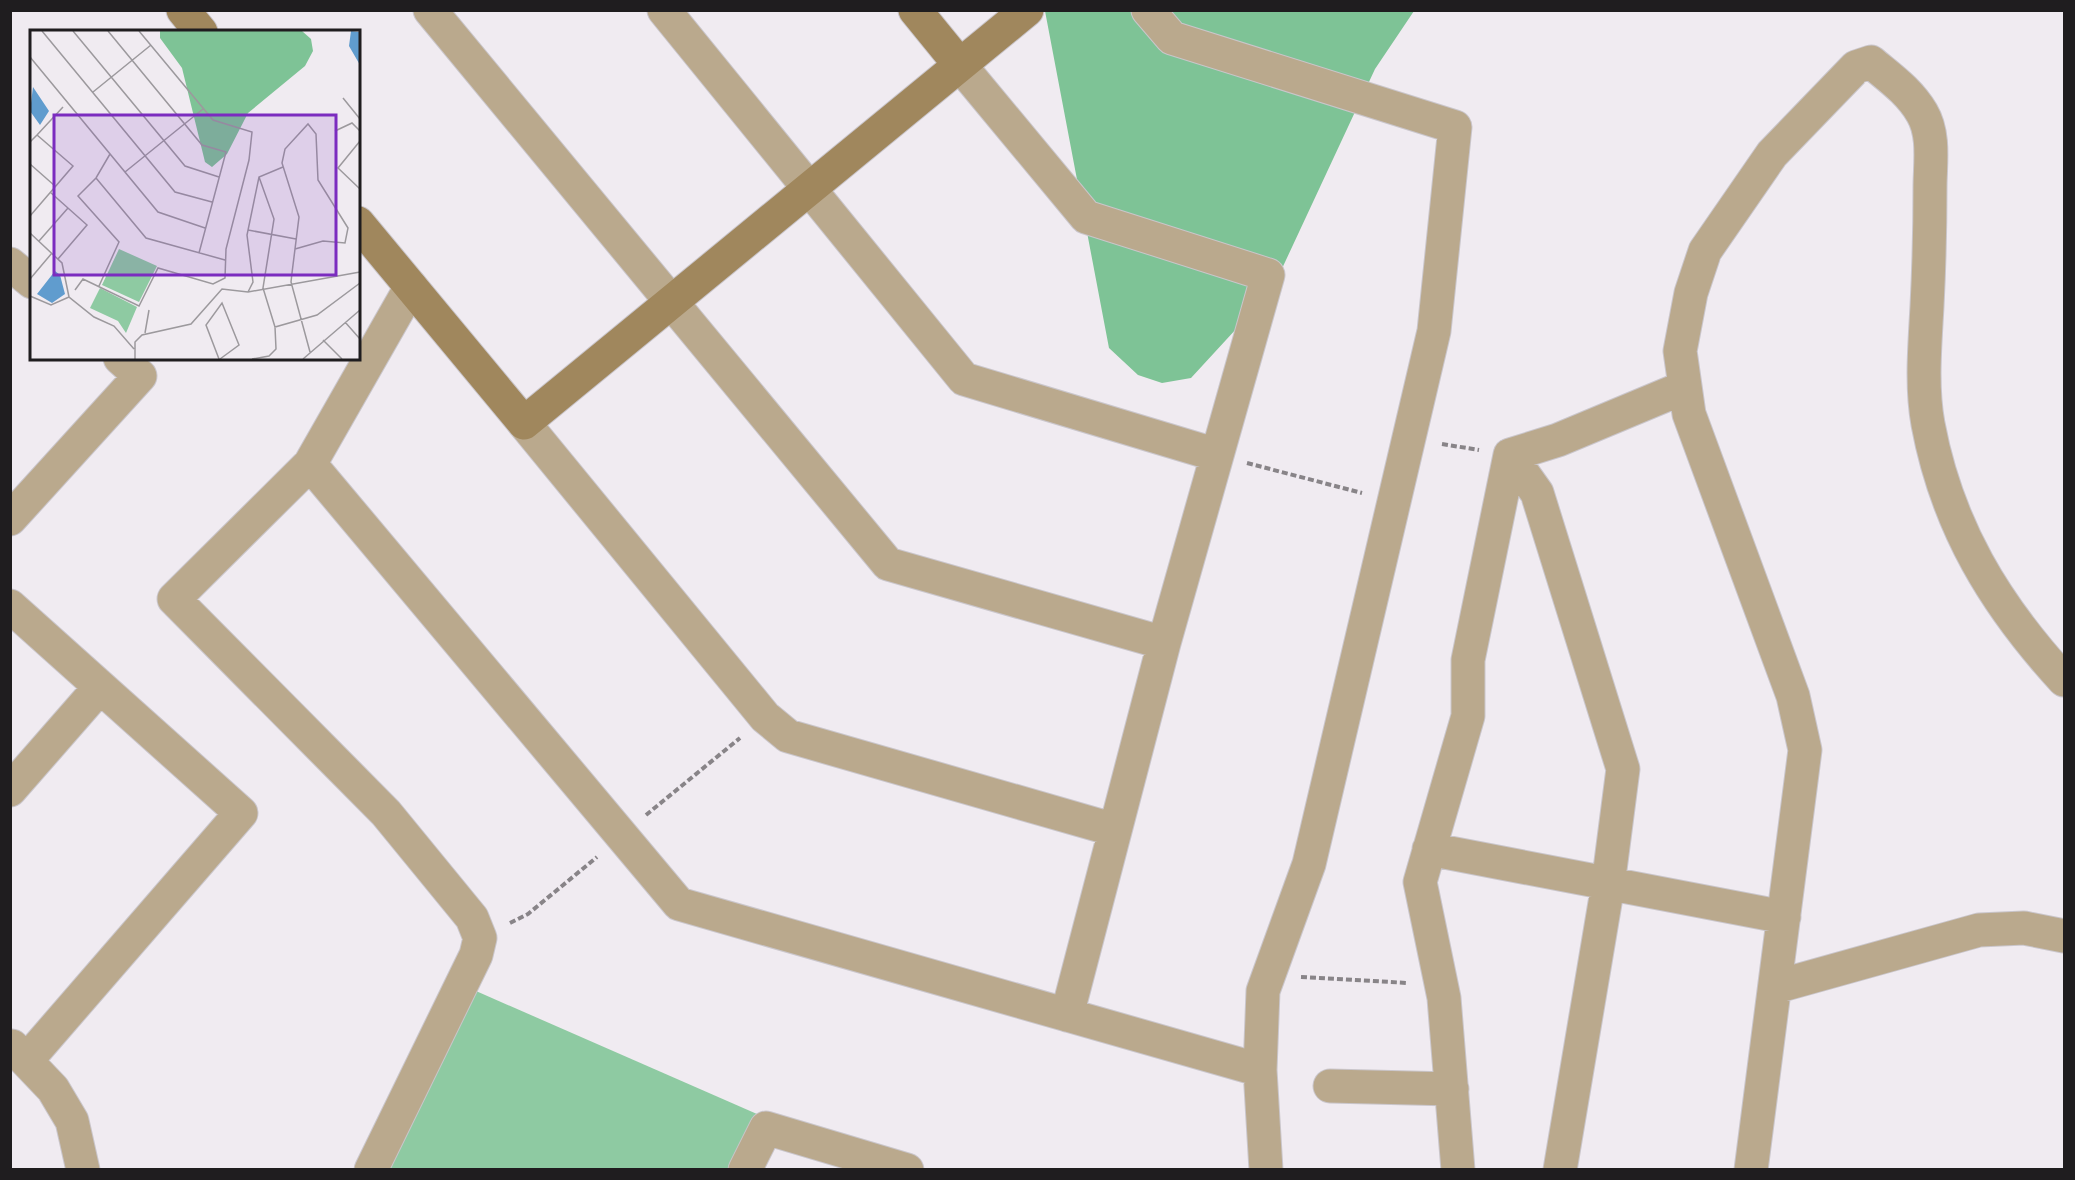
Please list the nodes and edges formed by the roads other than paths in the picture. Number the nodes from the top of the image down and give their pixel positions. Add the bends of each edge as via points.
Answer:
1 (183, 10) edge
2 (430, 10) edge
3 (664, 10) edge
4 (915, 10) edge
5 (1027, 10) edge
6 (1148, 10) edge
7 (199, 30) edge
8 (959, 64) junction
9 (810, 188) junction
10 (360, 225) edge
11 (10, 264) edge
12 (30, 280) edge
13 (411, 287) junction
14 (672, 303) junction
15 (122, 360) edge
16 (1685, 387) junction
17 (524, 423) junction
18 (1217, 455) junction
19 (1510, 455) junction
20 (310, 464) junction
21 (10, 519) edge
22 (10, 606) edge
23 (1164, 643) junction
24 (2064, 680) edge
25 (100, 687) junction
26 (10, 790) edge
27 (1115, 830) junction
28 (1430, 849) junction
29 (1608, 885) junction
30 (1784, 917) junction
31 (2064, 936) edge
32 (1775, 987) junction
33 (1067, 1015) junction
34 (19, 1052) edge
35 (1260, 1070) junction
36 (1330, 1086) dead end
37 (1452, 1089) junction
38 (83, 1170) edge
39 (370, 1170) edge
40 (746, 1170) edge
41 (907, 1170) edge
42 (1266, 1170) edge
43 (1458, 1170) edge
44 (1560, 1170) edge
45 (1751, 1170) edge

1 - 7 street
2 - 14 street
3 - 9 street
4 - 8 street
5 - 8 street
6 - 35 street via 1172,38 1455,127 1434,331 1310,864 1263,991
8 - 9 street
8 - 18 street via 1086,217 1268,275
9 - 14 street
9 - 18 street via 964,379
10 - 13 street
11 - 12 street
13 - 17 street
13 - 20 street
14 - 17 street
14 - 23 street via 888,564
15 - 21 street via 140,376
16 - 19 street via 1558,440
16 - 24 street via 1680,351 1691,293 1705,251 1772,154 1856,67 1871,62 1905,89 1923,114 1930,138 1925,357 1928,422 1942,482 1977,563 2006,612
16 - 30 street via 1689,414 1792,696 1805,750
17 - 27 street via 765,717 788,736
18 - 23 street
19 - 28 street via 1468,660 1468,716
19 - 29 street via 1537,494 1623,769
20 - 33 street via 679,904
20 - 39 street via 174,599 386,813 472,918 480,938 476,955
22 - 25 street
23 - 27 street
25 - 26 street
25 - 34 street via 241,813
27 - 33 street
28 - 29 street
28 - 37 street via 1420,882 1441,985
29 - 30 street
29 - 44 street
30 - 32 street
31 - 32 street via 2024,928 1979,930
32 - 45 street
33 - 35 street
34 - 38 street via 53,1089 72,1121
35 - 42 street
36 - 37 street
37 - 43 street
40 - 41 street via 766,1128

